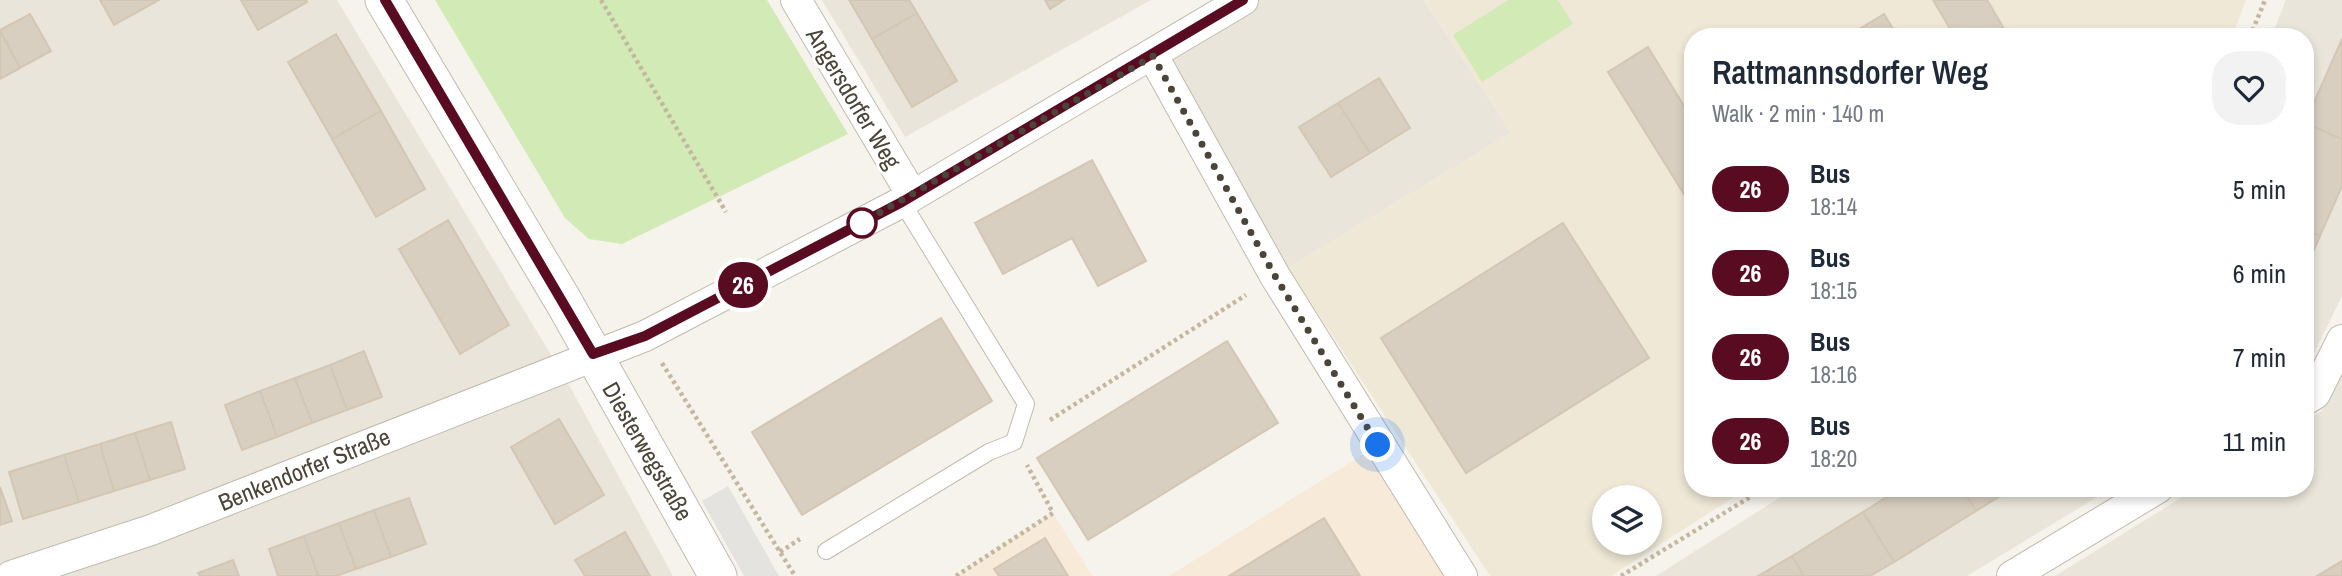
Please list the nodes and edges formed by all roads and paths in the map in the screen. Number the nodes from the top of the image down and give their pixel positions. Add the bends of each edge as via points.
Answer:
1 (384, 0) edge
2 (601, 0) edge
3 (796, 0) edge
4 (1243, 0) edge
5 (2265, 0) edge
6 (2254, 28) edge
7 (1153, 56) junction
8 (907, 199) junction
9 (726, 212) dead end
10 (1275, 276) junction
11 (645, 336) junction
12 (2342, 340) edge
13 (593, 354) junction
14 (2314, 395) edge
15 (1014, 442) junction
16 (1750, 497) edge
17 (2143, 497) edge
18 (825, 551) dead end
19 (11, 576) edge
20 (718, 576) edge
21 (795, 576) edge
22 (957, 576) edge
23 (1462, 576) edge
24 (1621, 576) edge
25 (2012, 576) edge

1 - 13 street, Diesterwegstraße
2 - 9 path
3 - 8 street, Angersdorfer Weg
4 - 7 street, Benkendorfer Straße
5 - 6 path
7 - 8 street, Benkendorfer Straße
7 - 10 street
8 - 11 street, Benkendorfer Straße
8 - 15 lane via 1026,404
10 - 15 path
10 - 23 street
11 - 13 street, Benkendorfer Straße
11 - 21 path
12 - 14 street
13 - 19 street, Benkendorfer Straße via 151,530
13 - 20 street, Diesterwegstraße
15 - 18 lane via 989,452
15 - 22 path via 1053,513
16 - 24 path
17 - 25 street

